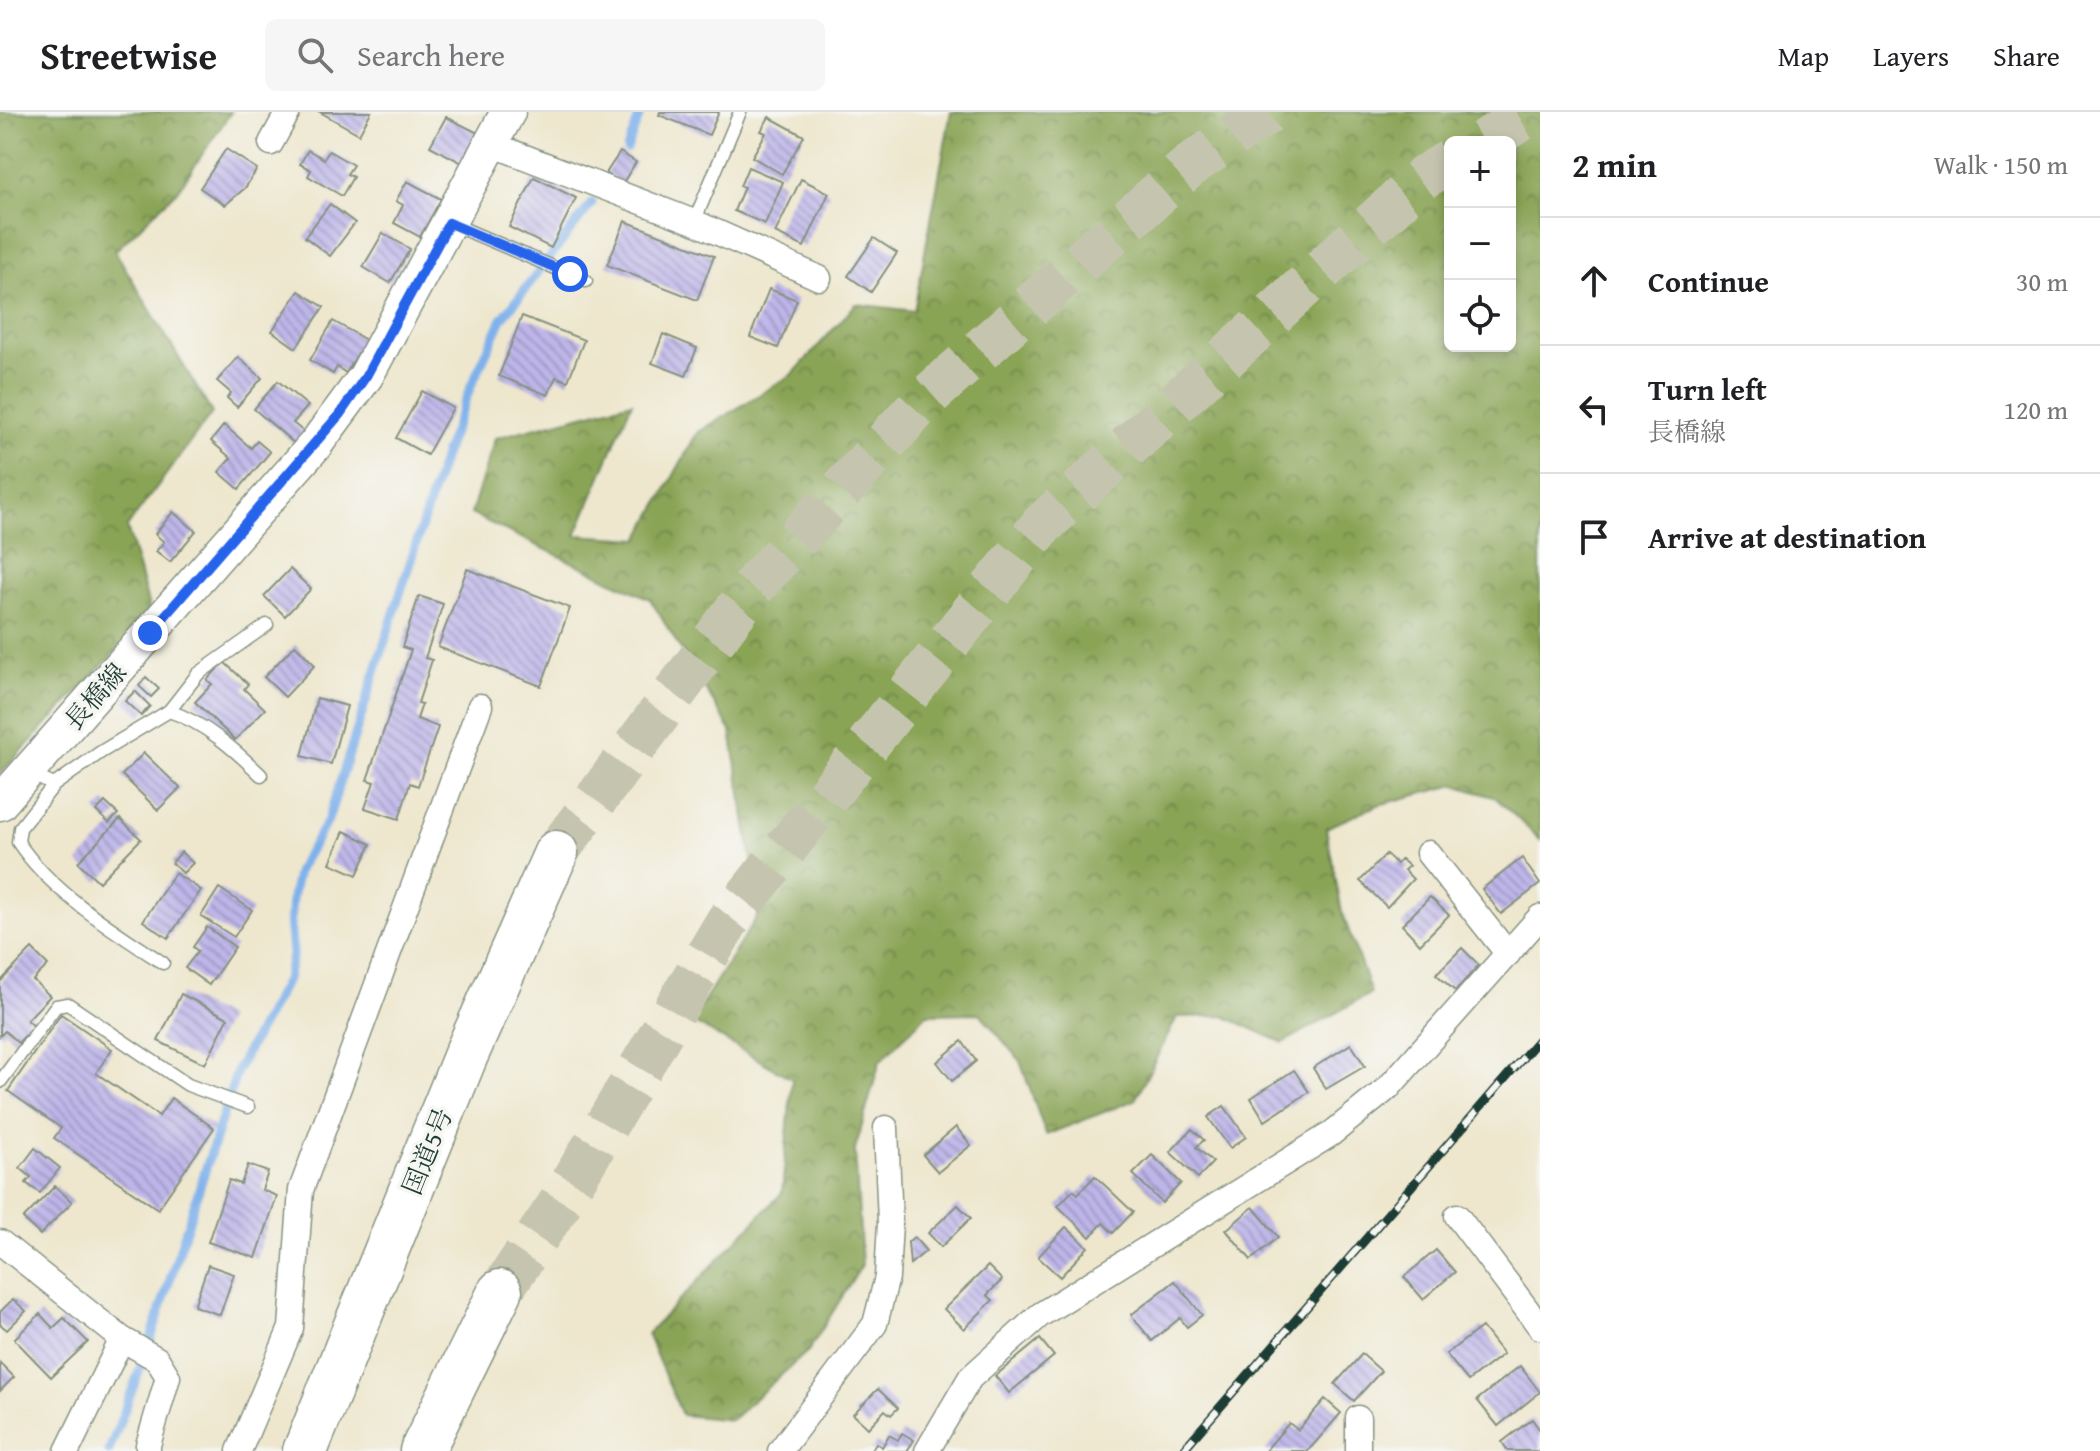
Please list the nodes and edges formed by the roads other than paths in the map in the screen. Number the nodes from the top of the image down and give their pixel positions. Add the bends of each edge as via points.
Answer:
1 (288, 112) edge
2 (508, 112) edge
3 (740, 112) edge
4 (271, 143) dead end
5 (491, 144) junction
6 (694, 222) junction
7 (449, 223) junction
8 (819, 278) dead end
9 (586, 281) dead end
10 (267, 625) dead end
11 (480, 706) dead end
12 (169, 711) junction
13 (261, 775) dead end
14 (40, 779) junction
15 (0, 803) edge
16 (556, 853) tunnel mouth
17 (1428, 853) dead end
18 (1540, 917) edge
19 (1508, 954) junction
20 (163, 963) dead end
21 (0, 1082) edge
22 (248, 1107) dead end
23 (886, 1128) dead end
24 (1457, 1216) dead end
25 (0, 1242) edge
26 (500, 1292) tunnel mouth
27 (1540, 1327) edge
28 (139, 1349) junction
29 (1358, 1418) dead end
30 (67, 1451) edge
31 (148, 1451) edge
32 (239, 1451) edge
33 (305, 1451) edge
34 (422, 1451) edge
35 (780, 1451) edge
36 (927, 1451) edge
37 (1358, 1451) edge

1 - 4 street
2 - 5 street, 長橋線
3 - 6 lane
5 - 6 street
5 - 7 street, 長橋線
6 - 8 street
7 - 9 lane
7 - 14 street, 長橋線 via 340,414
10 - 12 lane via 198,674
11 - 32 street via 301,1190 291,1328
12 - 13 lane via 186,716 229,745
12 - 14 lane via 101,752
14 - 15 street, 長橋線
14 - 20 lane via 18,842 29,859 100,921
16 - 33 highway, 国道5号 via 465,1057
17 - 19 street
18 - 19 street
19 - 36 street via 1389,1087 1331,1134 1040,1315 970,1378
21 - 22 lane via 56,1006 68,1004 188,1085
23 - 35 street via 887,1277 875,1324
24 - 27 street
25 - 28 street
26 - 34 highway
28 - 30 street
28 - 31 street via 168,1377
29 - 37 street

